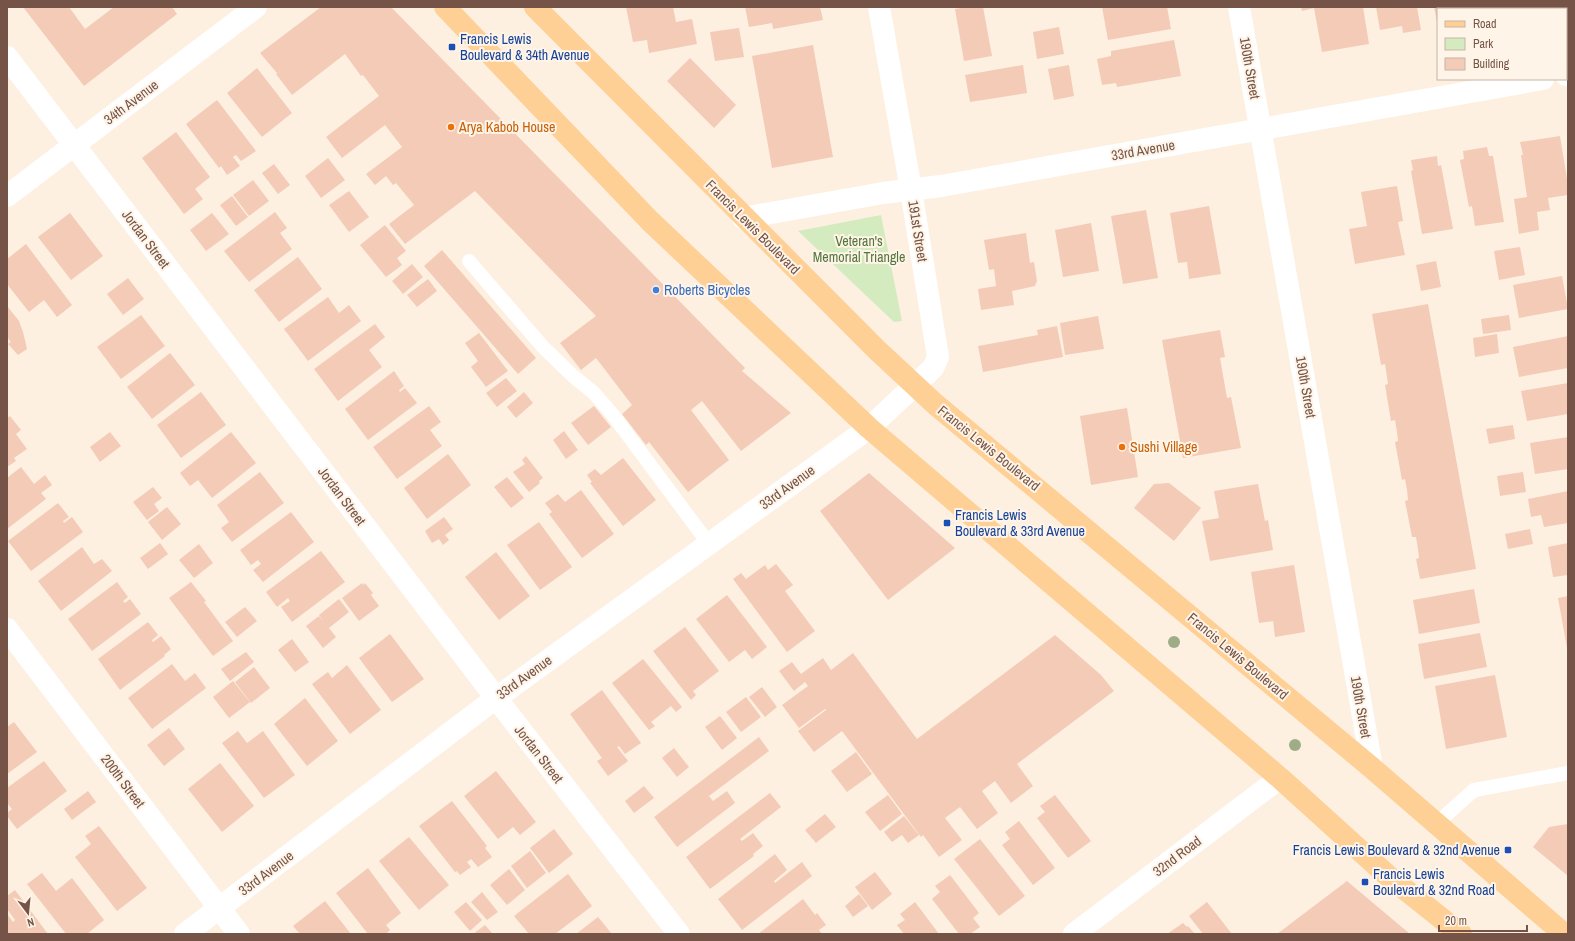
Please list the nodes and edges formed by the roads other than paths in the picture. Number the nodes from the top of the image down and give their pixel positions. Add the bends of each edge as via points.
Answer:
1 (256, 7) edge
2 (445, 7) edge
3 (535, 7) edge
4 (879, 7) edge
5 (1240, 7) edge
6 (7, 57) edge
7 (1537, 80) edge
8 (1261, 129) junction
9 (74, 145) junction
10 (911, 190) junction
11 (7, 196) edge
12 (744, 218) junction
13 (469, 261) dead end
14 (914, 385) junction
15 (869, 428) junction
16 (709, 544) junction
17 (7, 629) edge
18 (496, 698) junction
19 (1372, 768) junction
20 (1568, 773) edge
21 (1280, 778) junction
22 (1437, 823) junction
23 (220, 908) junction
24 (185, 934) edge
25 (239, 934) edge
26 (679, 934) edge
27 (1074, 934) edge
28 (1461, 934) edge
29 (1564, 934) edge

1 - 9 street, 34th Avenue
2 - 15 main road via 650,221
3 - 12 main road, Francis Lewis Boulevard
4 - 10 street, 191st Street
5 - 8 street, 190th Street
6 - 9 street, Jordan Street
7 - 8 street, 33rd Avenue
8 - 10 street, 33rd Avenue
8 - 19 street, 190th Street
9 - 11 street, 34th Avenue
9 - 18 street, Jordan Street
10 - 12 street, 33rd Avenue via 883,192
10 - 14 street, 191st Street via 938,357 932,368
12 - 14 main road, Francis Lewis Boulevard
13 - 16 lane via 543,347 594,393 613,415
14 - 15 street, 191st Street
14 - 19 main road, Francis Lewis Boulevard via 950,418
15 - 16 street, 33rd Avenue
15 - 21 main road
16 - 18 street, 33rd Avenue
17 - 23 street, 200th Street
18 - 23 street, 33rd Avenue
18 - 26 street, Jordan Street
19 - 22 main road, Francis Lewis Boulevard
20 - 22 lane via 1474,790
21 - 27 street, 32nd Road
21 - 28 main road via 1387,875
22 - 29 main road, Francis Lewis Boulevard
23 - 24 street, 33rd Avenue
23 - 25 street, 200th Street

